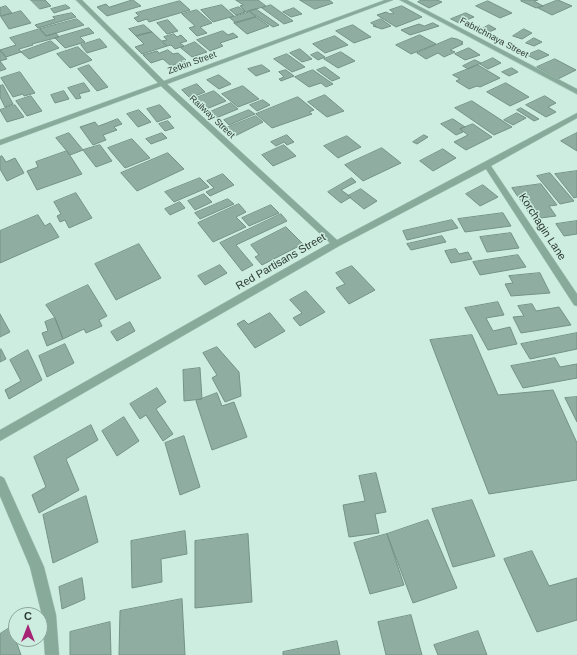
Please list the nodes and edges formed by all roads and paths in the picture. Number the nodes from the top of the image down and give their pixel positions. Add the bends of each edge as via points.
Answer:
1 (79, 0) edge
2 (390, 0) edge
3 (403, 0) edge
4 (162, 83) junction
5 (577, 92) edge
6 (577, 115) edge
7 (0, 142) edge
8 (488, 165) junction
9 (336, 244) junction
10 (577, 302) edge
11 (0, 436) edge
12 (0, 482) edge
13 (52, 655) edge

1 - 4 street, Railway Street
2 - 4 street, Zetkin Street
3 - 5 street, Fabrichnaya Street
4 - 7 street, Zetkin Street
4 - 9 street, Railway Street
6 - 8 street, Red Partisans Street
8 - 9 street, Red Partisans Street
8 - 10 street, Korchagin Lane
9 - 11 street, Red Partisans Street
12 - 13 street via 37,567 49,615

